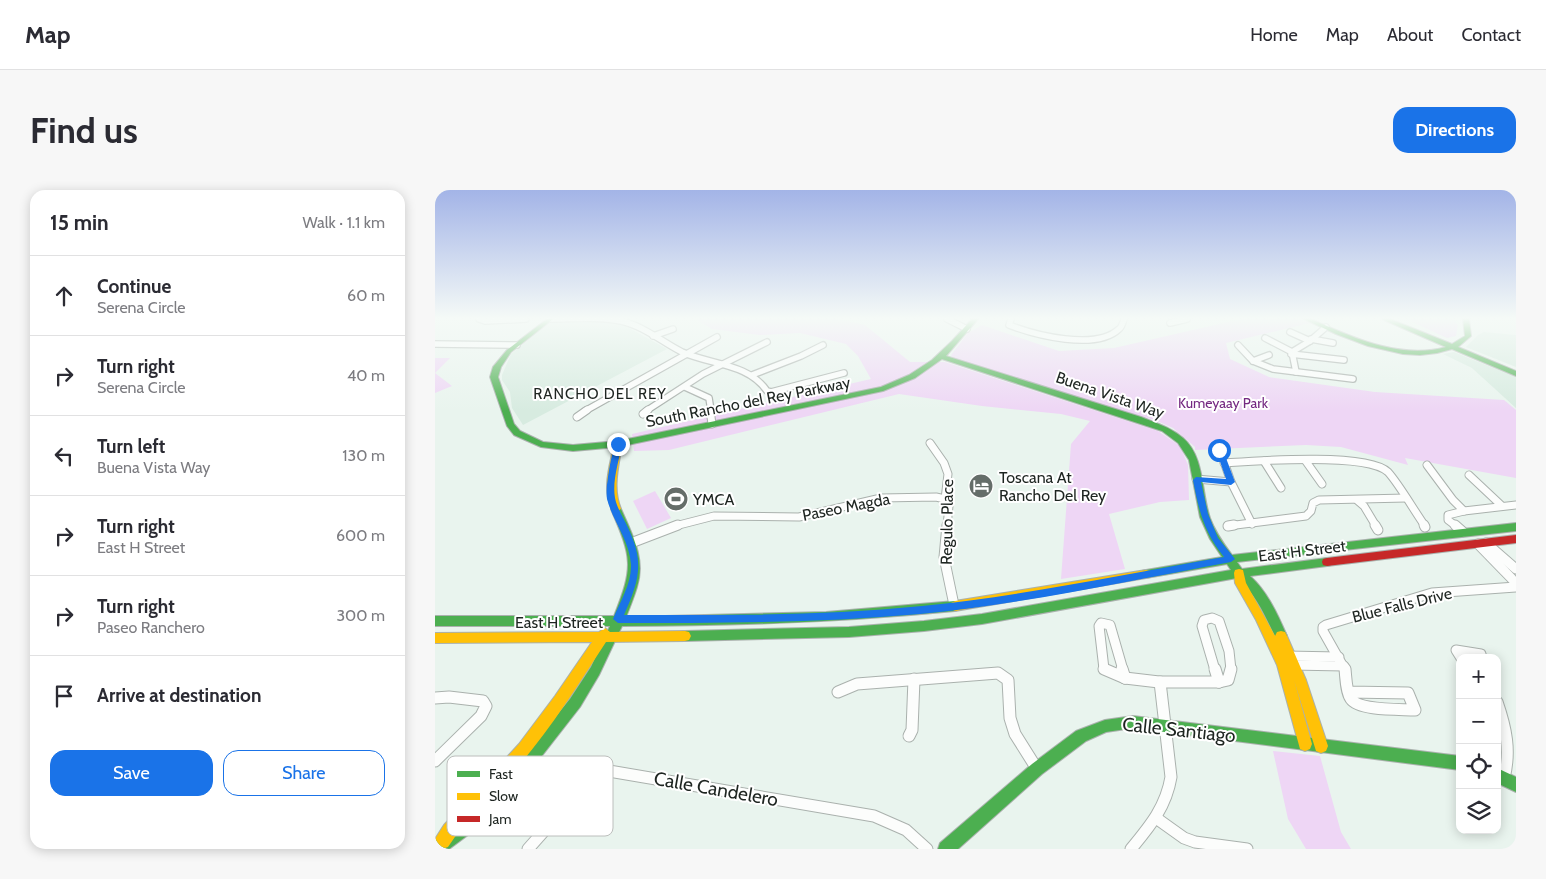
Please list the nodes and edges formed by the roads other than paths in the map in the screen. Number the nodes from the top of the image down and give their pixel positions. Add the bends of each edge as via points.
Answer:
1 (512, 350) edge
2 (680, 350) edge
3 (692, 350) edge
4 (751, 350) edge
5 (813, 350) edge
6 (949, 350) edge
7 (1243, 350) edge
8 (1286, 350) edge
9 (1297, 350) edge
10 (1392, 350) edge
11 (1437, 350) edge
12 (1462, 350) edge
13 (1464, 350) edge
14 (686, 353) junction
15 (1292, 353) junction
16 (1269, 355) dead end
17 (943, 357) junction
18 (1253, 360) junction
19 (1344, 360) dead end
20 (721, 364) junction
21 (1516, 369) edge
22 (1296, 372) junction
23 (844, 373) dead end
24 (1516, 374) edge
25 (752, 375) junction
26 (1353, 379) dead end
27 (685, 386) junction
28 (643, 414) dead end
29 (577, 417) dead end
30 (713, 424) junction
31 (930, 443) dead end
32 (618, 444) junction
33 (1219, 450) dead end
34 (1305, 460) junction
35 (1264, 461) junction
36 (1224, 463) junction
37 (1427, 465) dead end
38 (1469, 475) dead end
39 (1196, 480) junction
40 (1231, 482) junction
41 (1322, 484) dead end
42 (1281, 488) dead end
43 (1406, 498) junction
44 (945, 500) junction
45 (1357, 500) junction
46 (1516, 505) edge
47 (1502, 506) junction
48 (1463, 511) junction
49 (1252, 524) junction
50 (1228, 526) dead end
51 (1425, 527) dead end
52 (1516, 527) edge
53 (1378, 530) dead end
54 (1463, 532) junction
55 (1516, 539) edge
56 (631, 543) junction
57 (1482, 544) junction
58 (1231, 559) junction
59 (1516, 569) edge
60 (1239, 573) junction
61 (1516, 583) edge
62 (1516, 587) edge
63 (954, 605) junction
64 (618, 619) junction
65 (435, 622) edge
66 (607, 637) junction
67 (435, 638) edge
68 (1458, 654) edge
69 (1481, 654) edge
70 (1281, 660) junction
71 (1292, 661) junction
72 (1341, 661) junction
73 (1125, 678) junction
74 (914, 679) junction
75 (1160, 682) junction
76 (1219, 682) junction
77 (838, 692) dead end
78 (1349, 692) junction
79 (435, 698) edge
80 (1501, 714) edge
81 (1166, 727) junction
82 (909, 736) dead end
83 (1305, 744) junction
84 (1321, 746) junction
85 (517, 756) edge
86 (435, 761) edge
87 (1456, 763) edge
88 (1037, 769) junction
89 (613, 772) edge
90 (1501, 777) edge
91 (1516, 785) edge
92 (1156, 818) junction
93 (447, 833) edge
94 (540, 836) edge
95 (438, 847) edge
96 (528, 849) edge
97 (927, 849) edge
98 (946, 849) edge
99 (1131, 849) edge
100 (1247, 849) edge

1 - 32 main road, South Rancho del Rey Parkway via 500,362 495,377 510,424 517,433 557,447
2 - 14 street
3 - 14 street
4 - 20 street
5 - 25 street
6 - 17 main road, South Rancho del Rey Parkway
7 - 18 street
8 - 15 street
9 - 15 street
10 - 11 main road
12 - 24 main road
13 - 21 main road
14 - 20 street
14 - 29 street
15 - 19 street
15 - 22 street
16 - 18 street
17 - 30 main road, South Rancho del Rey Parkway via 913,377 883,389
17 - 39 main road, Buena Vista Way via 1165,429 1188,450
18 - 22 street via 1273,369
20 - 25 street
20 - 27 street
22 - 26 street
23 - 25 street via 775,392 767,391
27 - 28 street
27 - 30 street via 709,398
30 - 32 main road, South Rancho del Rey Parkway
31 - 44 street, Regulo Place via 945,462 950,481
32 - 56 main road via 611,500
33 - 36 street
34 - 35 street
34 - 41 street
34 - 43 street via 1383,468
35 - 36 street
35 - 42 street
36 - 40 street
37 - 48 street
38 - 47 street
39 - 40 street
39 - 58 main road, Buena Vista Way via 1203,514 1215,539
40 - 49 street
43 - 45 street
43 - 51 street
44 - 56 street, Paseo Magda via 936,497 881,498 799,517 714,516 687,522
44 - 63 street, Regulo Place via 949,506 944,557
45 - 49 street via 1319,500 1313,503 1306,516
45 - 53 street
46 - 47 street
47 - 48 street
48 - 54 street via 1448,515 1448,520
49 - 50 street
52 - 54 main road, East H Street
54 - 58 main road, East H Street
55 - 57 main road, East H Street
56 - 64 main road via 635,566 632,586
57 - 59 street
57 - 60 main road, East H Street
57 - 61 street
58 - 60 main road, Buena Vista Way
58 - 63 main road, East H Street
60 - 66 main road, East H Street via 982,619 924,626 768,635
60 - 70 main road, Buena Vista Way
60 - 71 main road, Buena Vista Way via 1253,585 1273,618
62 - 72 street, Blue Falls Drive via 1432,594 1326,625 1323,631
63 - 64 main road, East H Street via 849,616
64 - 65 main road, East H Street
64 - 66 main road
66 - 67 main road, East H Street
66 - 85 main road
68 - 69 street via 1456,650
70 - 71 street
70 - 83 main road, Buena Vista Way
71 - 72 street
71 - 84 main road, Buena Vista Way
72 - 78 street
73 - 73 street via 1104,669 1099,626 1104,622 1110,625
73 - 75 street
74 - 77 street via 857,684
74 - 82 street
74 - 88 street via 998,673 1008,680 1010,718 1015,734
75 - 76 street
75 - 81 street
76 - 76 street via 1228,680 1232,671 1219,621 1212,618 1204,620 1202,626
78 - 78 street via 1408,693 1415,710 1364,707 1355,704
79 - 86 street via 468,699 486,704 481,716
80 - 90 street via 1508,745 1507,768
81 - 83 main road, Calle Santiago
81 - 88 main road, Calle Santiago via 1133,722 1097,728
81 - 92 street via 1171,777 1165,805
83 - 84 main road
84 - 87 main road
88 - 98 main road, Calle Santiago
89 - 97 street, Calle Candelero via 873,816 906,830
90 - 91 main road
92 - 99 street
92 - 100 street via 1195,842
93 - 95 main road
94 - 96 street, Calle Candelero

